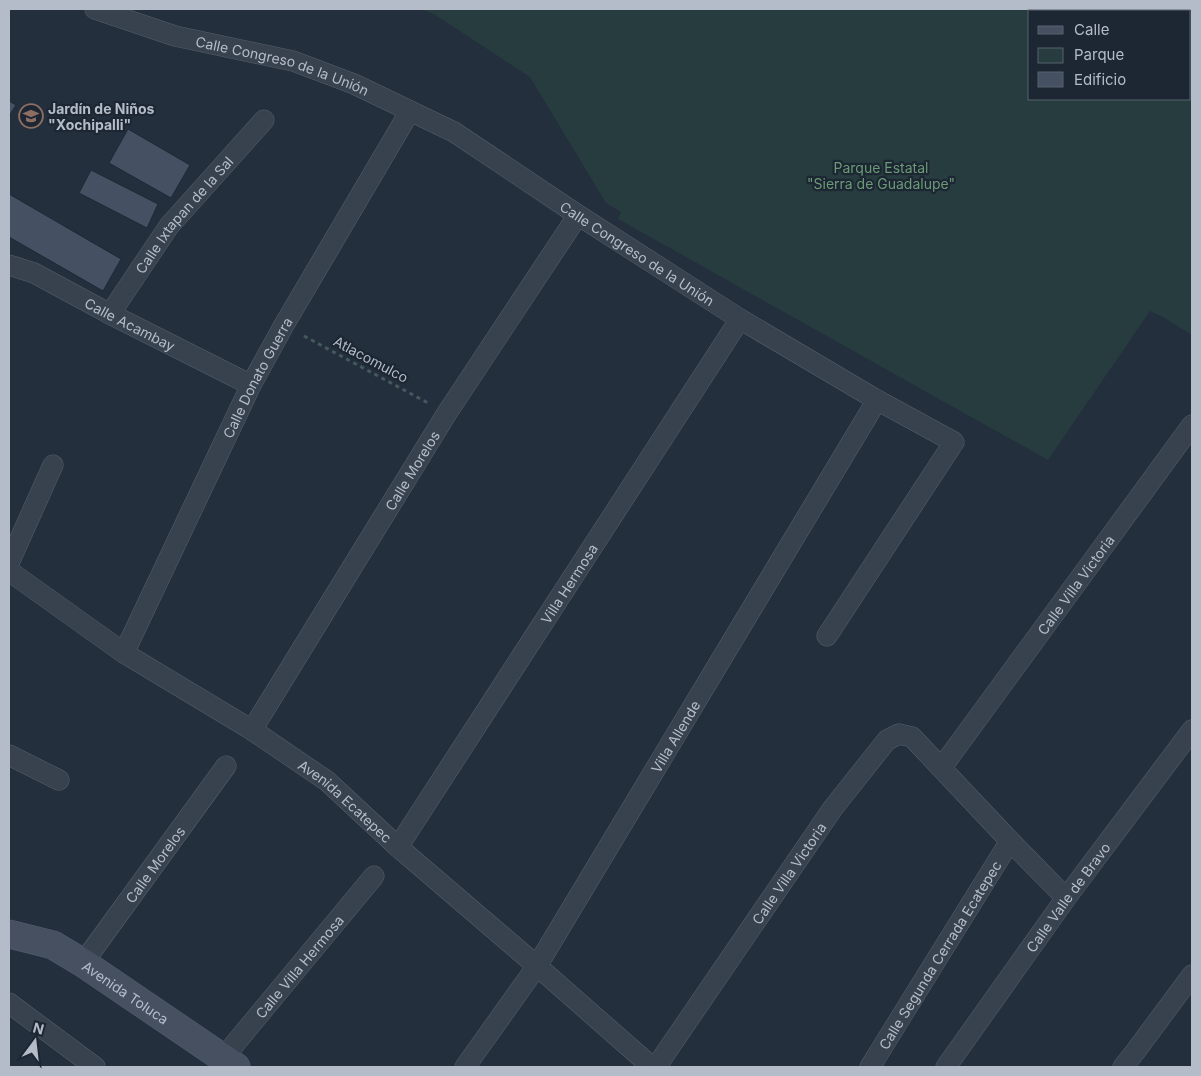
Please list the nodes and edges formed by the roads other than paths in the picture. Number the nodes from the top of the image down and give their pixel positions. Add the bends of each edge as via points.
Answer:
1 (95, 9) edge
2 (410, 111) junction
3 (264, 120) dead end
4 (578, 215) junction
5 (9, 265) edge
6 (110, 314) junction
7 (740, 319) junction
8 (251, 385) junction
9 (877, 400) junction
10 (1192, 425) edge
11 (53, 465) dead end
12 (9, 563) edge
13 (9, 571) edge
14 (827, 636) dead end
15 (124, 653) junction
16 (252, 730) junction
17 (1192, 730) edge
18 (9, 755) edge
19 (226, 766) dead end
20 (942, 767) junction
21 (59, 780) dead end
22 (1010, 841) junction
23 (398, 847) junction
24 (374, 876) dead end
25 (1066, 898) junction
26 (9, 934) edge
27 (84, 963) junction
28 (537, 966) junction
29 (1192, 975) edge
30 (9, 1003) edge
31 (230, 1063) edge
32 (95, 1067) edge
33 (465, 1067) edge
34 (652, 1067) edge
35 (656, 1067) edge
36 (870, 1067) edge
37 (946, 1067) edge
38 (1123, 1067) edge

1 - 2 street, Calle Congreso de la Unión via 176,36 294,61 354,84
2 - 4 street, Calle Congreso de la Unión via 454,132
2 - 8 street, Calle Donato Guerra
3 - 6 street, Calle Ixtapan de la Sal via 169,226
4 - 7 street, Calle Congreso de la Unión
4 - 16 street, Calle Morelos via 447,413
5 - 6 street, Calle Acambay via 34,274
6 - 8 street, Calle Acambay
7 - 9 street, Calle Congreso de la Unión
7 - 23 street, Villa Hermosa
8 - 15 street, Calle Donato Guerra
9 - 14 street, Calle Congreso de la Unión via 954,442
9 - 28 street, Villa Allende
10 - 20 street, Calle Villa Victoria
11 - 12 street
13 - 15 street, Avenida Ecatepec
15 - 16 street, Avenida Ecatepec
16 - 23 street, Avenida Ecatepec via 327,781
17 - 25 street, Calle Valle de Bravo
18 - 21 street
19 - 27 street, Calle Morelos
20 - 22 street, Calle Villa Victoria
20 - 35 street, Calle Villa Victoria via 912,737 899,734 887,740 833,808
22 - 25 street, Calle Villa Victoria
22 - 36 street, Calle Segunda Cerrada Ecatepec
23 - 28 street, Avenida Ecatepec
24 - 31 street, Calle Villa Hermosa
25 - 37 street, Calle Valle de Bravo
26 - 27 street, Avenida Toluca via 53,945
27 - 31 street, Avenida Toluca
28 - 33 street, Villa Allende
28 - 34 street, Avenida Ecatepec
29 - 38 street
30 - 32 street

